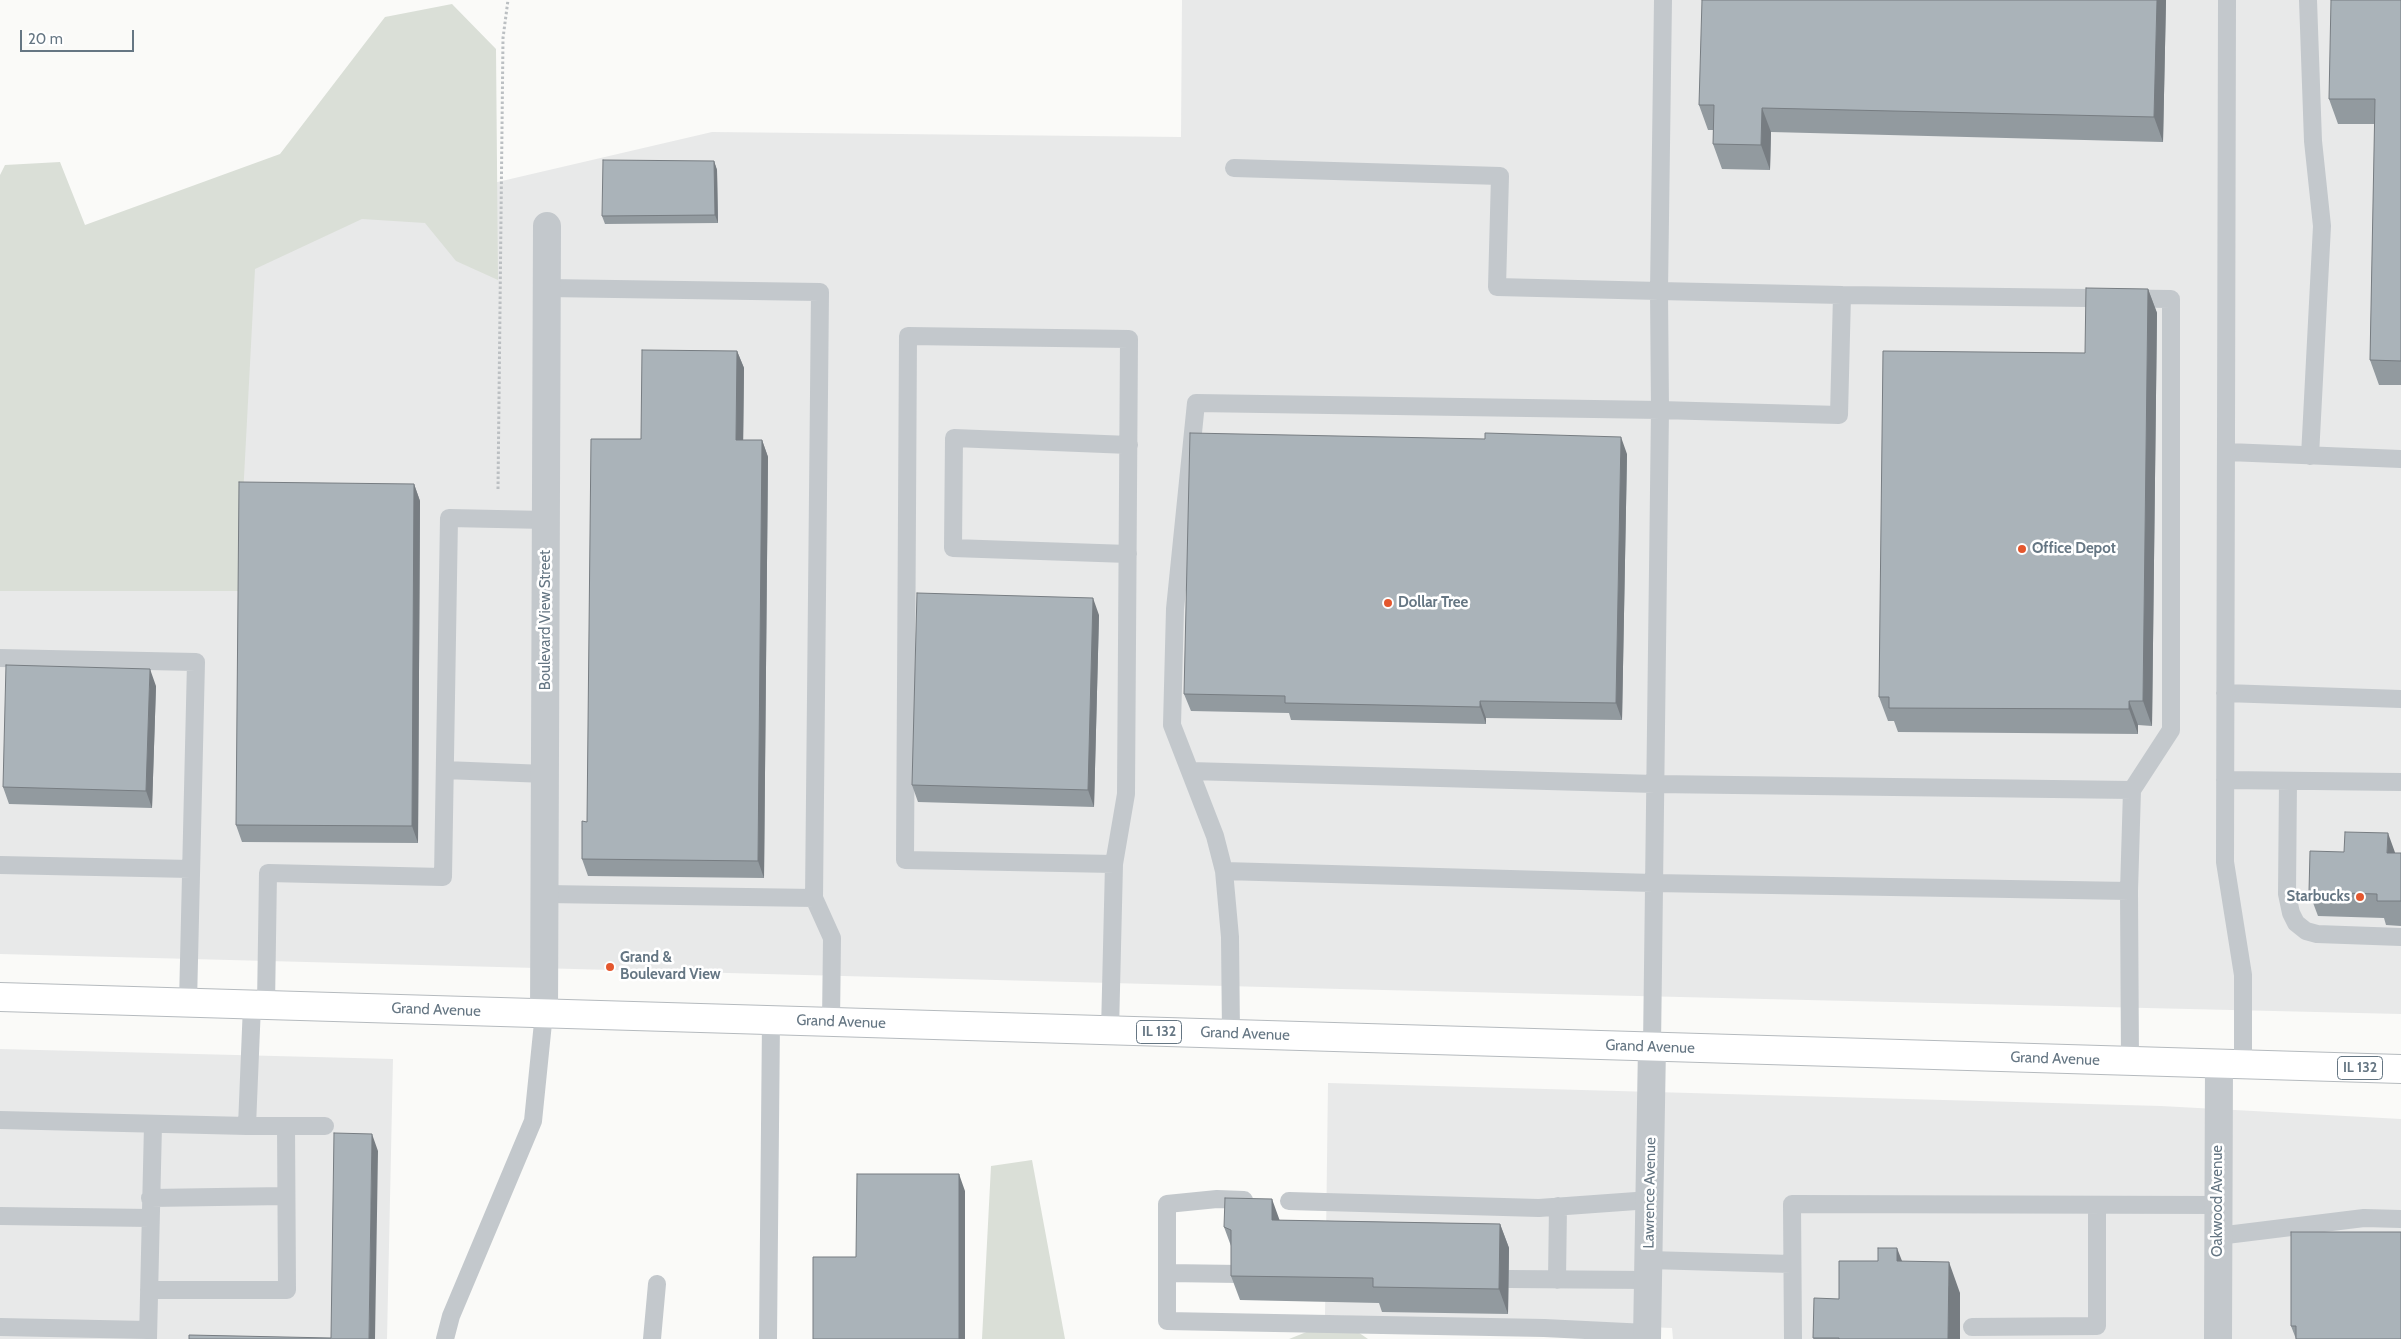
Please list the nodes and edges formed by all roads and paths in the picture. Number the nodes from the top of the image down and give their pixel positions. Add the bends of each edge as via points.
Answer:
1 (508, 0) edge
2 (1663, 0) edge
3 (2227, 0) edge
4 (2308, 0) edge
5 (1234, 168) dead end
6 (547, 226) dead end
7 (547, 288) junction
8 (1659, 291) junction
9 (1842, 295) junction
10 (1660, 410) junction
11 (1128, 445) junction
12 (2228, 452) junction
13 (2310, 456) junction
14 (2401, 459) edge
15 (498, 490) dead end
16 (546, 520) junction
17 (1128, 554) junction
18 (0, 658) edge
19 (2225, 693) junction
20 (2401, 698) edge
21 (445, 770) junction
22 (1190, 771) junction
23 (545, 774) junction
24 (2225, 780) junction
25 (2288, 780) junction
26 (2401, 782) edge
27 (1655, 784) junction
28 (2132, 790) junction
29 (0, 864) edge
30 (1114, 864) junction
31 (191, 869) junction
32 (1224, 871) junction
33 (1653, 883) junction
34 (2129, 891) junction
35 (546, 894) junction
36 (814, 898) junction
37 (2401, 937) edge
38 (0, 997) edge
39 (188, 1003) junction
40 (259, 1005) junction
41 (544, 1014) junction
42 (771, 1020) junction
43 (831, 1022) junction
44 (1110, 1031) junction
45 (1231, 1034) junction
46 (1652, 1046) junction
47 (2130, 1061) junction
48 (2231, 1064) junction
49 (2401, 1069) edge
50 (0, 1120) edge
51 (153, 1125) junction
52 (246, 1126) junction
53 (286, 1126) junction
54 (325, 1126) dead end
55 (285, 1196) junction
56 (150, 1198) junction
57 (1244, 1200) edge
58 (1650, 1200) junction
59 (1289, 1201) dead end
60 (2097, 1205) junction
61 (2219, 1205) junction
62 (1558, 1206) junction
63 (0, 1216) edge
64 (150, 1218) junction
65 (2401, 1218) edge
66 (2218, 1236) junction
67 (1791, 1264) junction
68 (1648, 1270) junction
69 (1167, 1273) junction
70 (1240, 1274) edge
71 (1509, 1280) dead end
72 (1557, 1280) junction
73 (657, 1284) dead end
74 (149, 1290) junction
75 (0, 1327) edge
76 (1972, 1327) dead end
77 (148, 1335) edge
78 (1647, 1336) edge
79 (446, 1339) edge
80 (652, 1339) edge
81 (768, 1339) edge
82 (1793, 1339) edge
83 (2218, 1339) edge

1 - 15 path via 503,38
2 - 8 lane
3 - 12 lane
4 - 13 lane via 2313,141 2322,226
5 - 8 lane via 1500,176 1497,287
6 - 7 street, Boulevard View Street
7 - 16 street, Boulevard View Street
7 - 36 lane via 820,292
8 - 9 lane
8 - 10 lane
9 - 10 lane via 1839,415
9 - 28 lane via 2171,299 2171,730
10 - 22 lane via 1196,403 1175,609 1172,715 1172,725
10 - 27 lane
11 - 17 lane
11 - 17 lane via 954,438 952,548
11 - 30 lane via 1130,339 908,336 904,860
12 - 13 lane
12 - 19 lane
13 - 14 lane
16 - 21 lane via 449,518
16 - 23 street, Boulevard View Street
17 - 30 lane via 1126,794
18 - 31 lane via 196,662
19 - 20 lane
19 - 24 lane
21 - 23 lane
21 - 40 lane via 443,877 268,873
22 - 27 lane
22 - 32 lane via 1215,836
23 - 35 street, Boulevard View Street
24 - 25 lane
24 - 48 lane via 2225,862 2243,975
25 - 26 lane
25 - 37 lane via 2287,894 2296,923 2317,934
27 - 28 lane
27 - 33 lane
28 - 34 lane
29 - 31 lane
30 - 44 lane
31 - 39 lane
32 - 33 lane
32 - 45 lane via 1230,937
33 - 34 lane
33 - 46 lane
34 - 47 lane
35 - 36 lane
35 - 41 street, Boulevard View Street
36 - 43 lane via 832,938
38 - 39 main road, Grand Avenue / IL 132
39 - 40 main road, Grand Avenue / IL 132
40 - 41 main road, Grand Avenue / IL 132
40 - 52 lane
41 - 42 main road, Grand Avenue / IL 132
41 - 79 lane via 533,1121 451,1316
42 - 43 main road, Grand Avenue / IL 132
42 - 81 lane
43 - 44 main road, Grand Avenue / IL 132
44 - 45 main road, Grand Avenue / IL 132
45 - 46 main road, Grand Avenue / IL 132
46 - 47 main road, Grand Avenue / IL 132
46 - 58 street, Lawrence Avenue
47 - 48 main road, Grand Avenue / IL 132
48 - 49 main road, Grand Avenue / IL 132
48 - 61 street, Oakwood Avenue
50 - 51 lane
51 - 52 lane
51 - 56 lane
52 - 53 lane
53 - 54 lane
53 - 55 lane
55 - 56 lane
55 - 74 lane via 286,1290
56 - 64 lane
57 - 69 lane via 1167,1204
58 - 62 lane
58 - 68 street, Lawrence Avenue
59 - 62 lane
60 - 61 lane
60 - 67 lane via 1792,1204
60 - 76 lane via 2097,1326
61 - 66 street, Oakwood Avenue
62 - 72 lane
63 - 64 lane
64 - 74 lane
65 - 66 lane via 2364,1218
66 - 83 street, Oakwood Avenue
67 - 68 lane
67 - 82 lane
68 - 72 lane
68 - 78 street, Lawrence Avenue
69 - 70 lane
69 - 78 lane via 1167,1321 1544,1328
71 - 72 lane
73 - 80 lane
74 - 77 lane
75 - 77 lane

